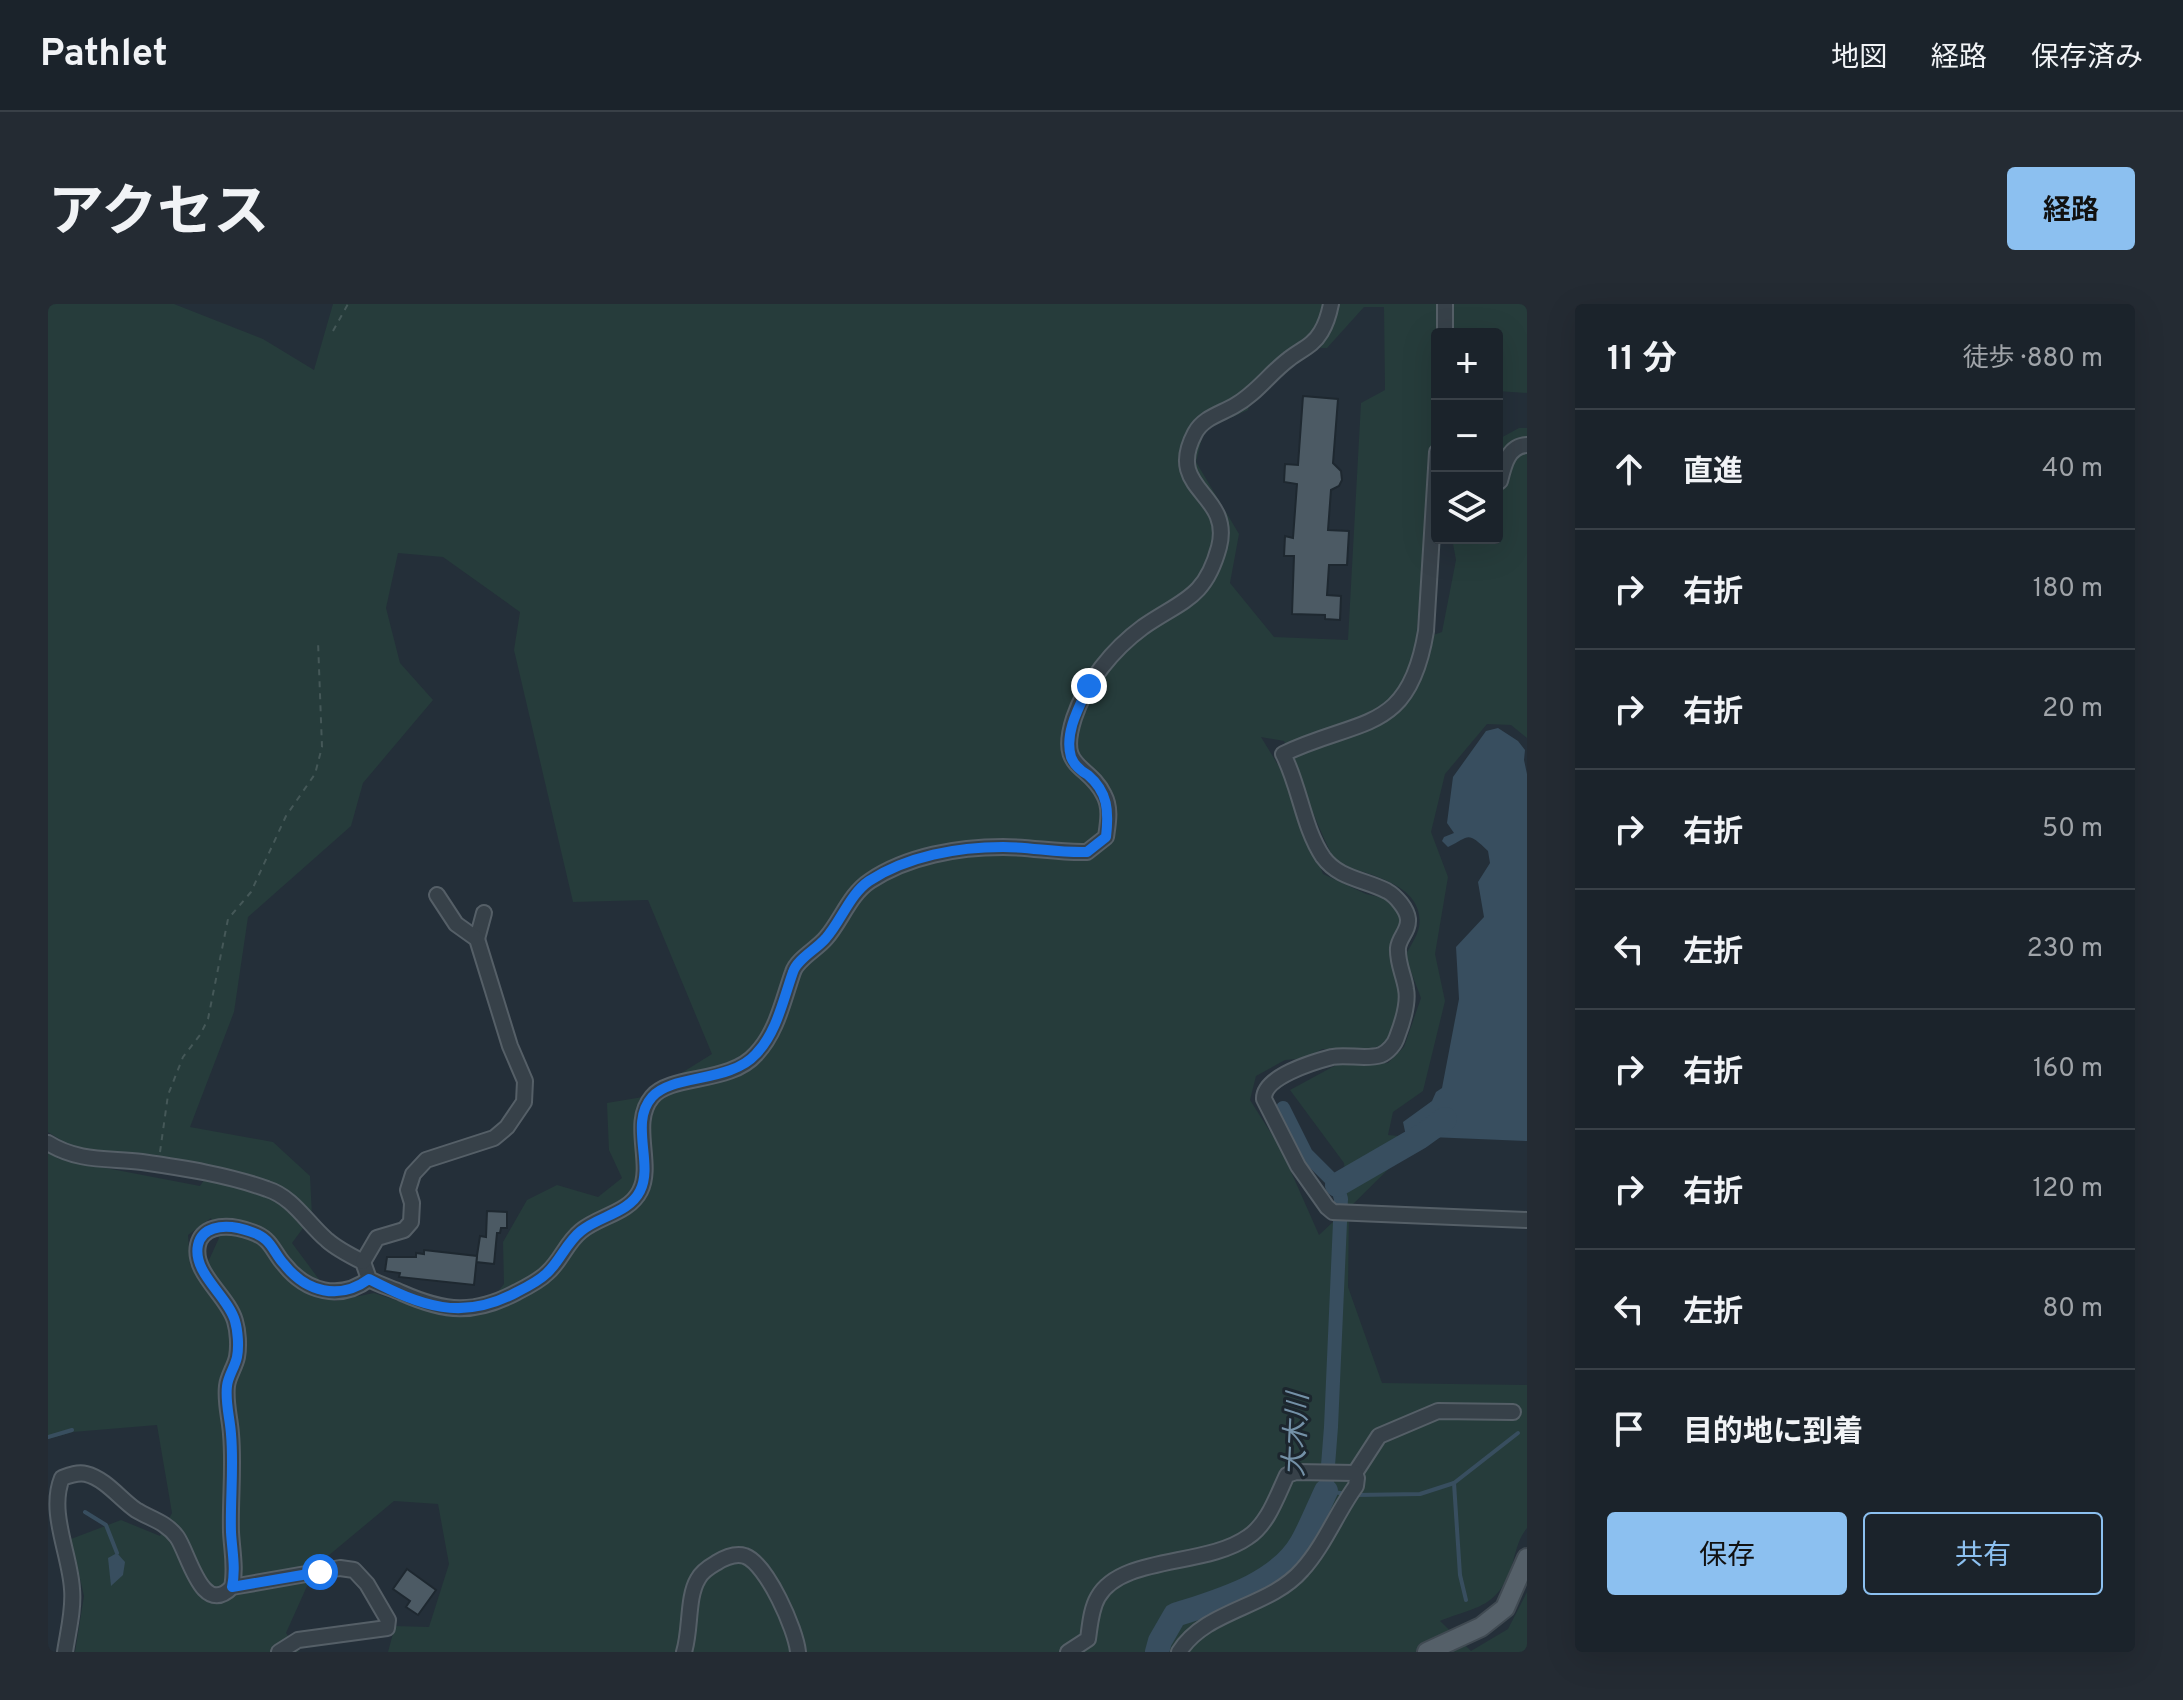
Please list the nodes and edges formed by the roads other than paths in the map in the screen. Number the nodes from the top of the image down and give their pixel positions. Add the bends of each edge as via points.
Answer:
1 (1331, 304) edge
2 (1445, 304) edge
3 (1445, 328) edge
4 (1527, 445) edge
5 (1436, 472) edge
6 (1503, 473) edge
7 (437, 895) dead end
8 (484, 913) dead end
9 (477, 939) junction
10 (48, 1143) edge
11 (1527, 1220) edge
12 (363, 1262) junction
13 (369, 1279) junction
14 (1513, 1412) dead end
15 (1352, 1477) junction
16 (1527, 1558) edge
17 (232, 1587) junction
18 (65, 1652) edge
19 (279, 1652) edge
20 (684, 1652) edge
21 (798, 1652) edge
22 (1068, 1652) edge
23 (1179, 1652) edge
24 (1427, 1652) edge

1 - 13 street via 1309,347 1287,360 1256,392 1196,430 1185,463 1222,523 1212,569 1193,596 1141,628 1111,656 1074,718 1072,760 1106,797 1106,837 1087,852 1004,847 939,854 867,882 827,938 793,969 779,1016 755,1056 712,1077 666,1087 651,1098 645,1115 641,1191 629,1205 581,1231 546,1275 533,1283 495,1304 467,1309 421,1302
2 - 3 street
4 - 6 street via 1510,453
5 - 11 street via 1426,631 1413,681 1391,711 1375,721 1283,754 1315,843 1328,863 1388,891 1408,917 1398,953 1406,990 1401,1026 1396,1042 1380,1055 1333,1057 1282,1074 1263,1092 1298,1166 1333,1212
7 - 9 street via 456,924
8 - 9 street
9 - 12 street via 525,1081 524,1102 494,1138 426,1160 408,1190 411,1222 404,1230 377,1238
10 - 12 street via 95,1160 158,1165 268,1189 286,1198 328,1241
12 - 13 street
13 - 17 street via 357,1288 320,1291 285,1266 265,1239 247,1230 219,1227 201,1237 198,1257 235,1320 237,1338 226,1400 232,1456
14 - 15 street via 1438,1411 1379,1436
15 - 22 street via 1287,1475 1266,1516 1247,1538 1196,1558 1132,1569 1104,1588 1088,1639
15 - 23 street via 1343,1504 1302,1570 1279,1589 1204,1626
16 - 24 main road via 1505,1608 1481,1627
17 - 18 street via 215,1596 205,1591 167,1525 98,1479 72,1474 62,1478 57,1501 73,1594
17 - 19 street via 354,1570 388,1620 387,1628 298,1640
20 - 21 street via 698,1578 734,1555 746,1556 763,1570 794,1631

